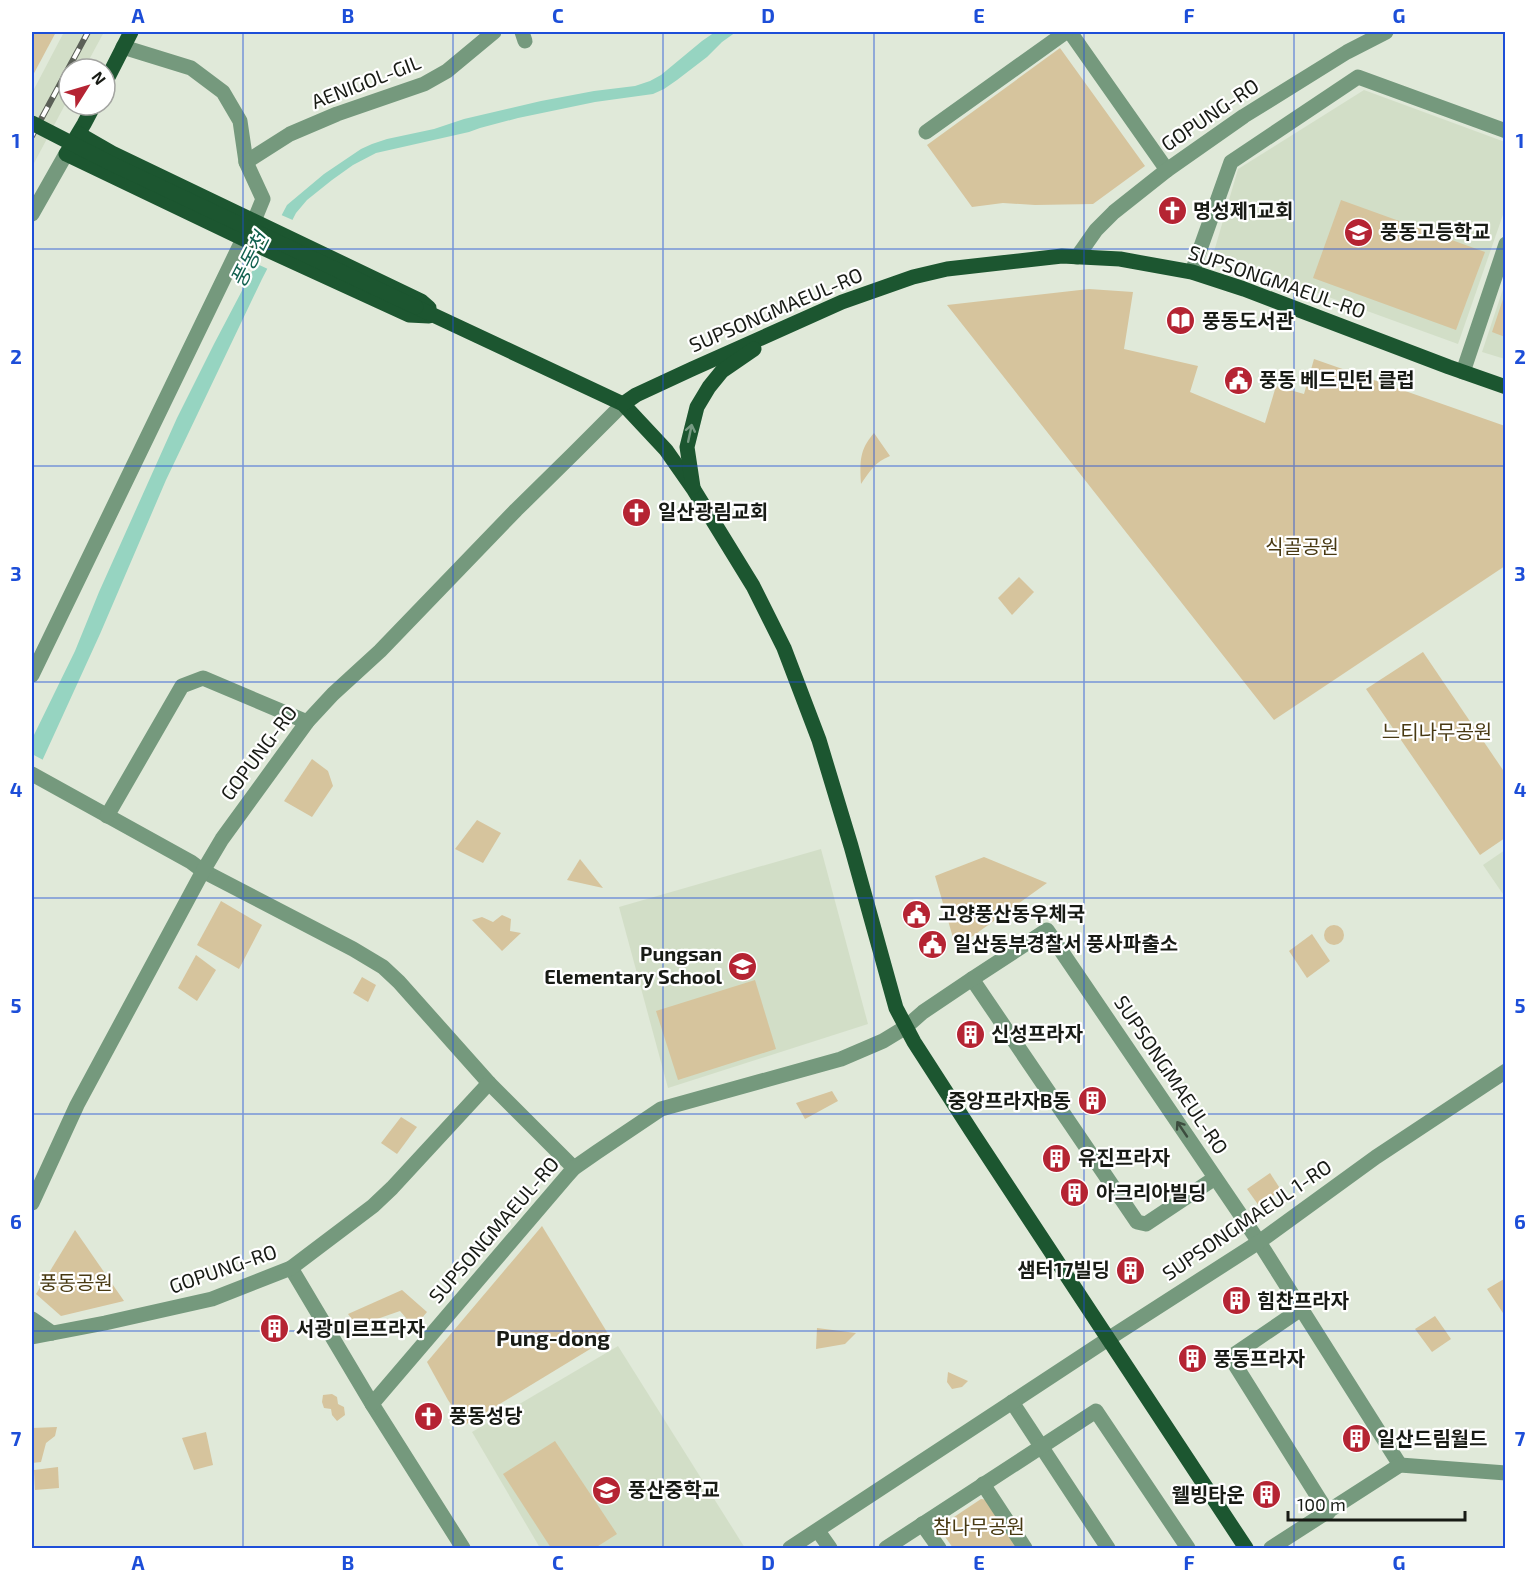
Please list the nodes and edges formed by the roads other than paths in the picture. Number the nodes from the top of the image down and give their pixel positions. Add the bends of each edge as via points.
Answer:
1 (131, 32) edge
2 (494, 32) edge
3 (1068, 32) edge
4 (1386, 32) edge
5 (123, 47) junction
6 (117, 59) edge
7 (88, 117) edge
8 (32, 123) edge
9 (1506, 131) edge
10 (926, 132) dead end
11 (79, 134) junction
12 (66, 154) junction
13 (246, 162) junction
14 (1167, 170) junction
15 (32, 214) edge
16 (258, 223) junction
17 (248, 241) junction
18 (1506, 244) edge
19 (1077, 257) junction
20 (1192, 272) junction
21 (438, 316) junction
22 (785, 327) junction
23 (1463, 372) junction
24 (1506, 387) edge
25 (623, 404) junction
26 (694, 490) junction
27 (32, 675) edge
28 (307, 722) junction
29 (32, 774) edge
30 (107, 816) junction
31 (203, 871) junction
32 (972, 980) junction
33 (906, 1027) junction
34 (1506, 1071) edge
35 (489, 1083) junction
36 (574, 1168) junction
37 (1215, 1178) junction
38 (32, 1203) edge
39 (1259, 1242) junction
40 (291, 1268) junction
41 (1300, 1309) junction
42 (32, 1319) edge
43 (51, 1333) junction
44 (32, 1336) edge
45 (1108, 1339) junction
46 (1012, 1402) junction
47 (372, 1404) junction
48 (1041, 1448) junction
49 (1400, 1465) junction
50 (1506, 1473) edge
51 (984, 1484) junction
52 (1328, 1513) junction
53 (922, 1524) junction
54 (818, 1531) junction
55 (463, 1548) edge
56 (790, 1548) edge
57 (830, 1548) edge
58 (886, 1548) edge
59 (939, 1548) edge
60 (1025, 1548) edge
61 (1108, 1548) edge
62 (1188, 1548) edge
63 (1246, 1548) edge
64 (1271, 1548) edge

1 - 5 main road
2 - 13 street, AENIGOL-GIL via 447,71 424,84 290,134
3 - 10 street
3 - 14 street
4 - 14 street, GOPUNG-RO via 1244,116
5 - 6 main road
5 - 13 street via 191,68 223,92 240,121
7 - 11 main road
8 - 21 main road, bridge
9 - 20 street via 1358,77 1231,162
11 - 12 main road
11 - 16 main road
12 - 15 street
12 - 17 main road
13 - 16 street via 263,199
14 - 19 street, GOPUNG-RO via 1114,212
16 - 21 main road via 421,301
17 - 21 main road via 409,315
17 - 27 street
18 - 23 street
19 - 20 main road, SUPSONGMAEUL-RO
19 - 22 main road, SUPSONGMAEUL-RO via 947,269 913,277
20 - 23 main road, SUPSONGMAEUL-RO
21 - 25 main road
22 - 25 main road, SUPSONGMAEUL-RO
26 -> 22 main road via 687,447 697,407 722,371
23 - 24 main road, SUPSONGMAEUL-RO
25 - 26 main road via 666,450
25 - 28 street, GOPUNG-RO
26 - 33 main road via 753,586 788,658 819,740 888,983
28 - 30 street via 203,678 182,686
28 - 31 street, GOPUNG-RO
29 - 30 street
30 - 31 street
31 - 35 street via 383,967
31 - 38 street, GOPUNG-RO via 77,1105
32 - 33 street, SUPSONGMAEUL-RO
32 - 37 street, SUPSONGMAEUL-RO via 1137,1222 1146,1224
37 -> 32 street, SUPSONGMAEUL-RO via 1047,930
33 - 36 street, SUPSONGMAEUL-RO via 841,1059 661,1109
33 - 45 main road
34 - 39 street, SUPSONGMAEUL 1-RO via 1376,1157
35 - 36 street
35 - 40 street, GOPUNG-RO via 373,1206
36 - 47 street, SUPSONGMAEUL-RO
37 - 39 street
39 - 41 street
39 - 45 street, SUPSONGMAEUL 1-RO
40 - 43 street, GOPUNG-RO via 212,1299
40 - 47 street
41 - 49 street
41 - 52 street via 1235,1354 1234,1363
42 - 43 street
43 - 44 street, GOPUNG-RO
45 - 46 street, SUPSONGMAEUL 1-RO
45 - 63 main road
46 - 48 street
46 - 54 street, SUPSONGMAEUL 1-RO
47 - 55 street
48 - 51 street
48 - 61 street
48 - 62 street via 1096,1411
49 - 50 street
49 - 52 street
51 - 53 street
51 - 60 street
52 - 64 street
53 - 58 street
53 - 59 street
54 - 56 street, SUPSONGMAEUL 1-RO
54 - 57 street

